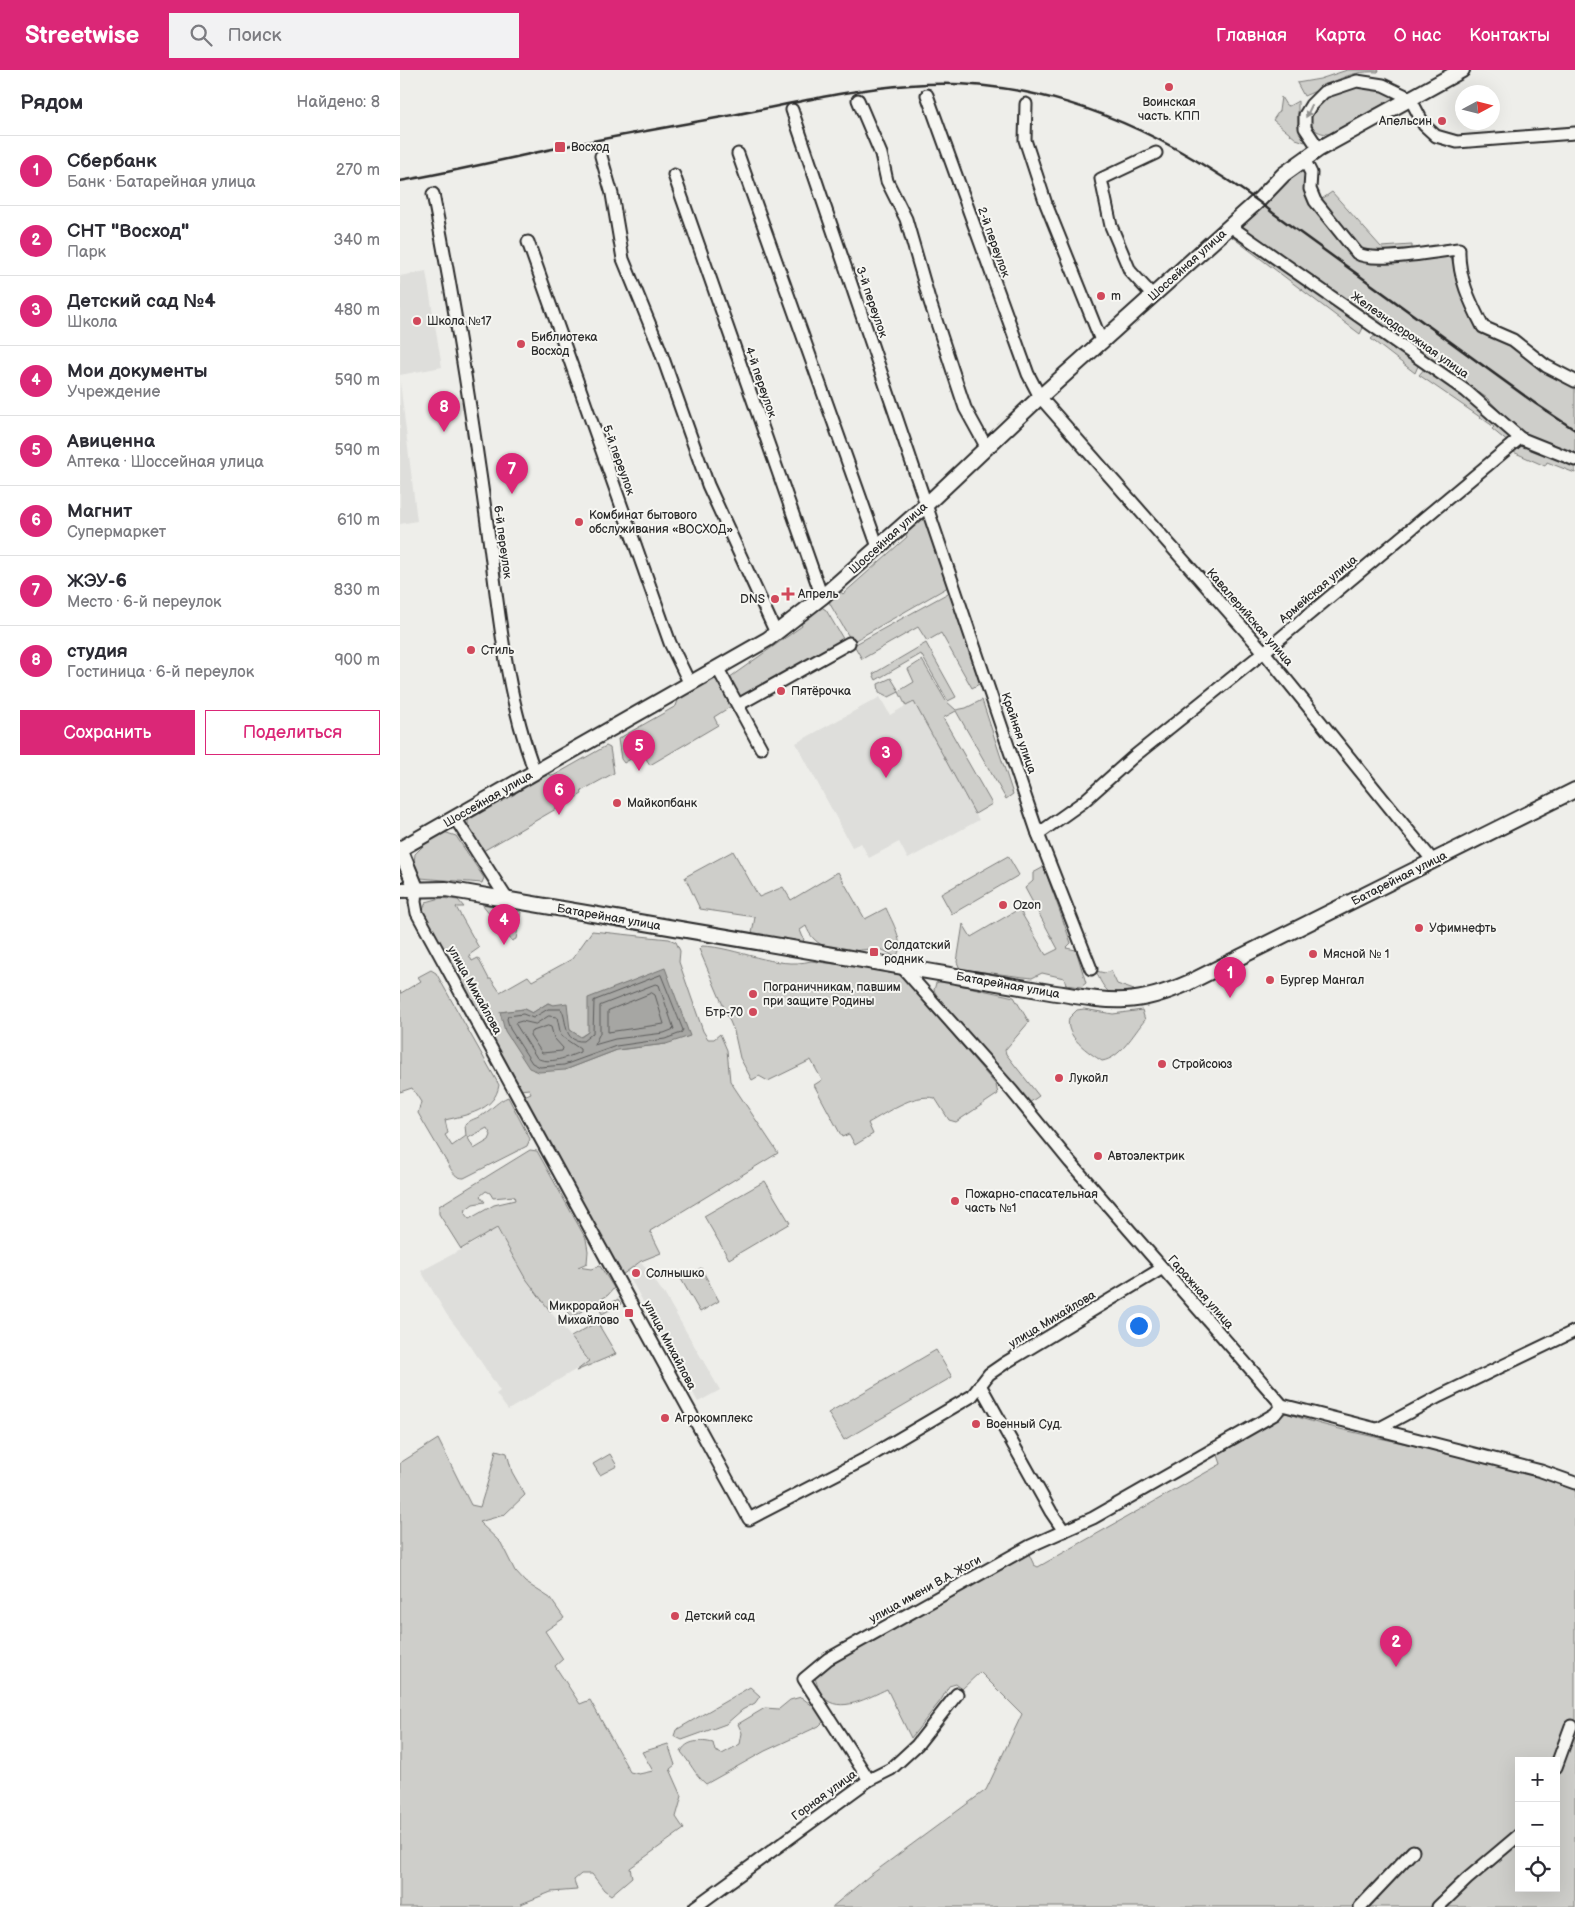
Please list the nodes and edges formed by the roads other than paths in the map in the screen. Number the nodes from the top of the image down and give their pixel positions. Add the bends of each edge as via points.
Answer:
1 (1462, 70) edge
2 (927, 95) dead end
3 (1410, 98) junction
4 (858, 100) dead end
5 (1026, 104) dead end
6 (792, 110) dead end
7 (1575, 133) edge
8 (1319, 149) junction
9 (1156, 153) dead end
10 (738, 154) dead end
11 (601, 156) dead end
12 (1304, 159) junction
13 (674, 175) dead end
14 (433, 194) dead end
15 (1230, 226) junction
16 (528, 242) dead end
17 (1152, 296) junction
18 (1102, 343) junction
19 (1575, 381) edge
20 (1040, 397) junction
21 (1520, 438) junction
22 (987, 448) junction
23 (1575, 460) edge
24 (927, 504) junction
25 (878, 547) junction
26 (822, 597) junction
27 (776, 633) junction
28 (849, 643) dead end
29 (1264, 652) junction
30 (718, 669) junction
31 (690, 684) junction
32 (738, 705) junction
33 (761, 748) dead end
34 (536, 772) junction
35 (1575, 790) edge
36 (455, 818) junction
37 (1038, 834) junction
38 (400, 849) edge
39 (1433, 862) junction
40 (416, 888) junction
41 (400, 890) edge
42 (507, 899) junction
43 (902, 967) junction
44 (1091, 969) dead end
45 (1161, 1269) junction
46 (1575, 1330) edge
47 (980, 1385) junction
48 (1282, 1405) junction
49 (1378, 1429) junction
50 (1575, 1483) edge
51 (1064, 1531) junction
52 (957, 1694) dead end
53 (1571, 1726) dead end
54 (1560, 1757) edge
55 (869, 1780) junction
56 (1515, 1838) edge
57 (1413, 1851) dead end
58 (694, 1907) edge
59 (1360, 1907) edge
60 (1438, 1907) edge

1 - 3 main road, Шоссейная улица
2 - 20 street, 2-й переулок via 1024,365
3 - 7 street via 1424,125 1436,136 1457,142
3 - 8 main road, Шоссейная улица
3 -> 8 street via 1383,85 1357,81 1324,92 1305,115 1305,128
4 - 22 street via 881,154 887,182 906,218 928,299 965,408
5 - 18 street via 1025,140 1046,204
6 - 24 street, 3-й переулок
8 - 12 main road, Шоссейная улица
9 - 17 street via 1101,179 1110,226 1130,272
10 - 25 street
11 - 27 street via 612,194 623,259 659,347 708,484
12 - 15 main road, Шоссейная улица
12 - 19 street via 1311,172 1310,189 1315,201 1357,253 1362,257 1378,258 1459,249 1458,267 1464,287 1483,327 1512,340 1546,366
13 - 26 street, 4-й переулок
14 - 34 street, 6-й переулок via 471,411 507,664 525,744
15 - 17 main road, Шоссейная улица
15 - 21 street, Железнодорожная улица via 1466,391
16 - 31 street, 5-й переулок via 670,643
17 - 18 main road, Шоссейная улица
18 - 20 main road, Шоссейная улица
20 - 22 main road, Шоссейная улица
20 - 29 street, Кавалерийская улица
21 - 23 street, Железнодорожная улица
21 - 29 street, Армейская улица
22 - 24 main road, Шоссейная улица
24 - 25 main road, Шоссейная улица
24 - 37 street, Крайняя улица
25 - 26 main road, Шоссейная улица
26 - 27 main road, Шоссейная улица
27 - 30 main road, Шоссейная улица
28 - 32 street
29 - 37 street, Армейская улица via 1132,758 1083,802
29 - 39 street, Кавалерийская улица
30 - 31 main road, Шоссейная улица
30 - 32 street
31 - 34 main road, Шоссейная улица
32 - 33 street
34 - 36 main road, Шоссейная улица
35 - 39 main road, Батарейная улица
36 - 38 main road, Шоссейная улица
36 - 42 street
37 - 44 street, Крайняя улица
38 - 40 main road
39 - 43 main road, Батарейная улица via 1188,984 1150,998 1101,1000
40 - 41 main road, Батарейная улица
40 - 42 main road, Батарейная улица via 446,889
40 - 47 street, улица Михайлова via 418,913 749,1519 865,1459 972,1396
42 - 43 main road, Батарейная улица
43 - 45 street, Гаражная улица via 1012,1091
45 - 47 street, улица Михайлова via 1005,1363
45 - 48 street, Гаражная улица
46 - 49 street
47 - 51 street
48 - 49 street
48 - 51 street, улица имени В.А. Жоги via 1275,1414 1093,1518
49 - 50 street
51 - 55 street, улица имени В.А. Жоги via 1030,1546 828,1660 804,1679
52 - 55 street, Горная улица via 917,1745 891,1769
53 - 54 street
55 - 58 street, Горная улица
56 - 60 street
57 - 59 street

